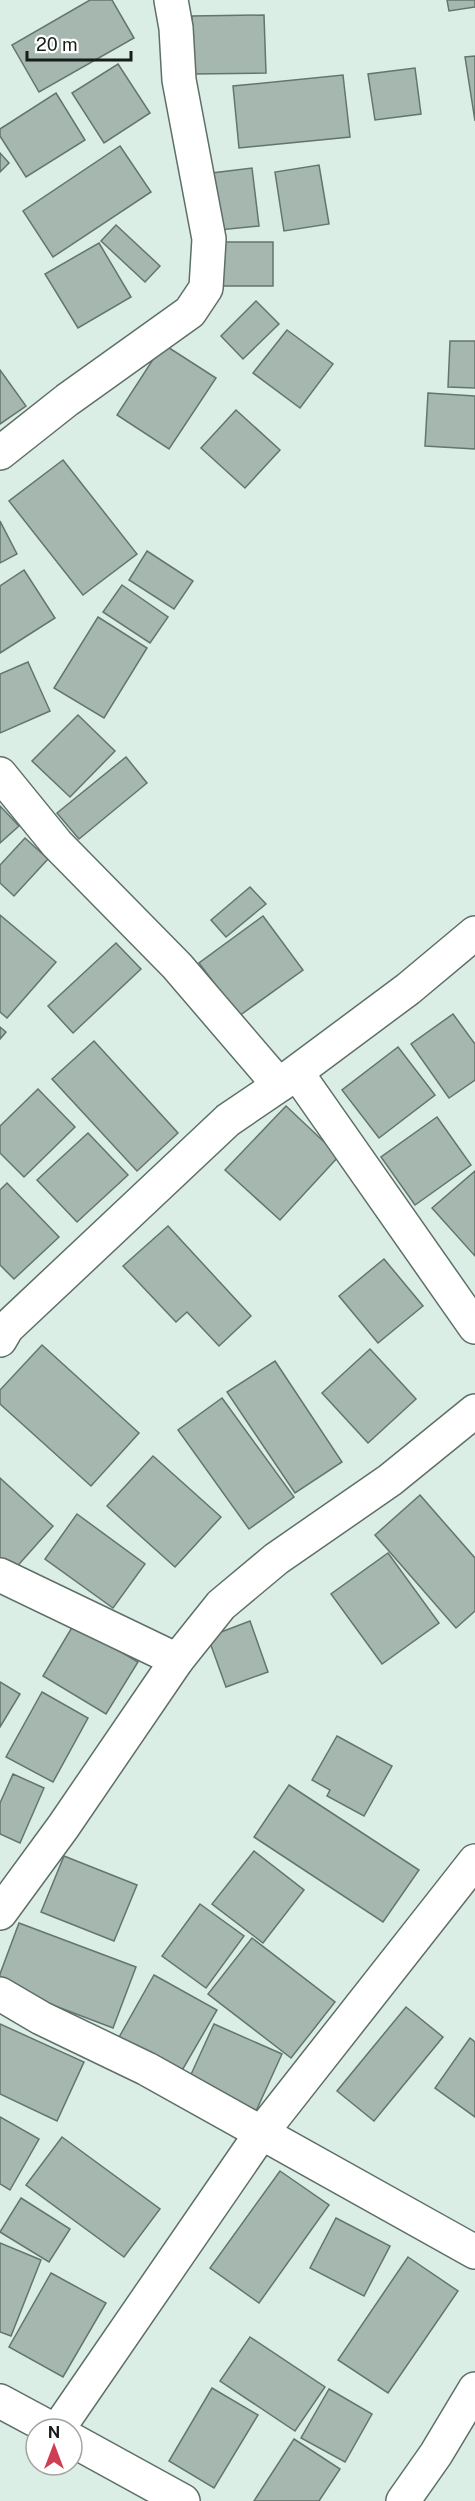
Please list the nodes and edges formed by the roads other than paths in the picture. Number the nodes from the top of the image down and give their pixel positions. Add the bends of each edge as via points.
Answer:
1 (171, 0) edge
2 (0, 453) edge
3 (0, 774) edge
4 (475, 933) edge
5 (297, 1073) junction
6 (475, 1327) edge
7 (0, 1340) edge
8 (475, 1411) edge
9 (0, 1575) edge
10 (177, 1660) junction
11 (475, 1860) edge
12 (0, 1913) edge
13 (0, 1994) edge
14 (262, 2132) junction
15 (475, 2252) edge
16 (475, 2389) edge
17 (0, 2401) edge
18 (30, 2417) edge
19 (66, 2417) edge
20 (84, 2447) edge
21 (183, 2501) edge
22 (403, 2501) edge

1 - 2 street via 179,80 209,239 206,288 190,312
3 - 5 street via 57,844 177,966 279,1084
4 - 5 street
5 - 6 street
5 - 7 street via 228,1120 7,1328
8 - 10 street via 390,1480 276,1559 221,1605
9 - 10 street
10 - 12 street
11 - 14 street
13 - 14 street
14 - 15 street
14 - 19 street
16 - 22 street
17 - 18 street
20 - 21 street

